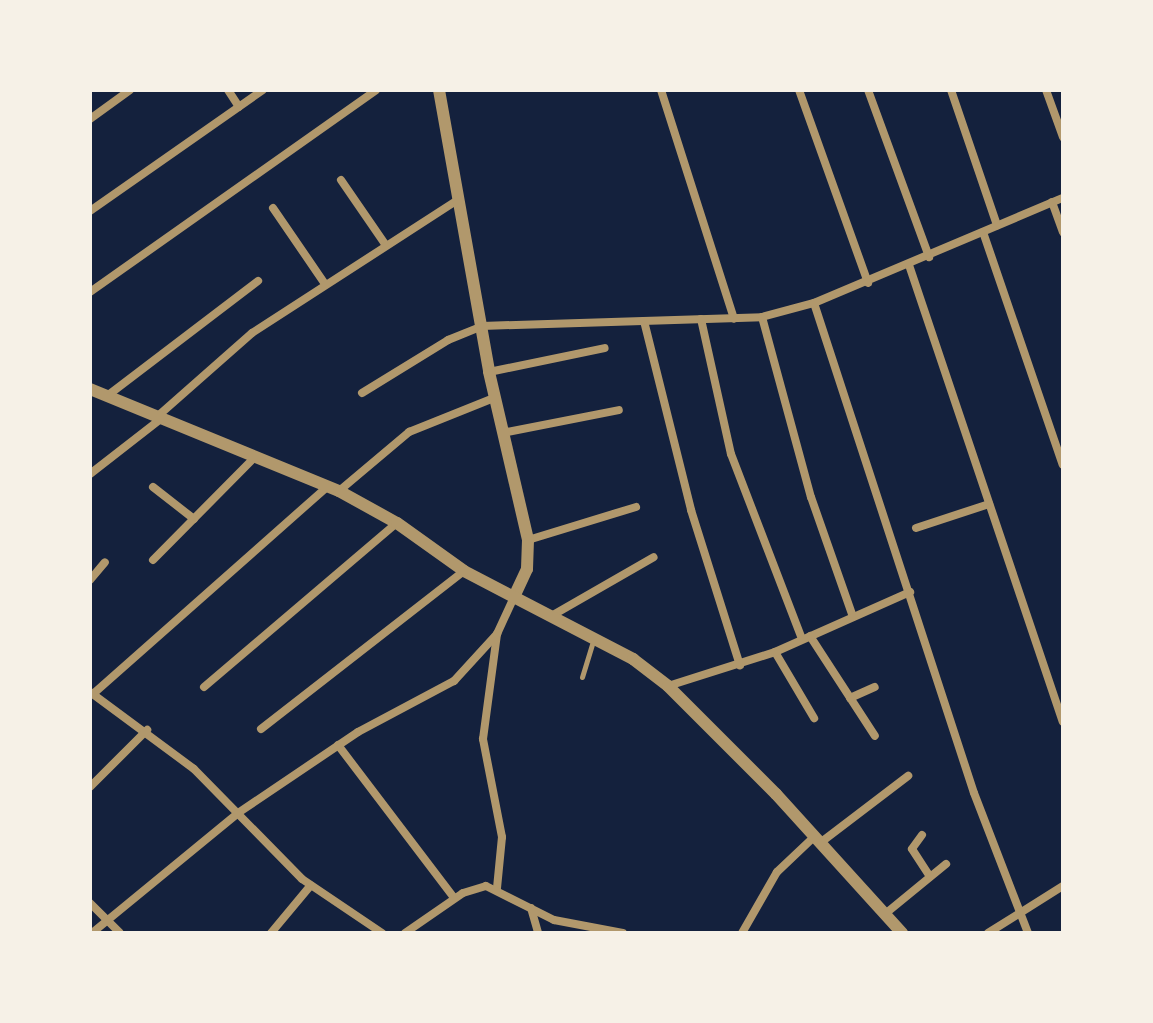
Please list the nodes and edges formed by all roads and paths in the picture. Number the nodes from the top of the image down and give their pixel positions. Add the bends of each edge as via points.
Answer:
1 (130, 90) edge
2 (228, 90) edge
3 (263, 90) edge
4 (376, 90) edge
5 (439, 90) edge
6 (661, 90) edge
7 (799, 90) edge
8 (868, 90) edge
9 (951, 90) edge
10 (1046, 90) edge
11 (239, 107) junction
12 (90, 119) edge
13 (1063, 137) edge
14 (341, 180) dead end
15 (1063, 198) edge
16 (456, 201) junction
17 (1052, 202) junction
18 (273, 208) dead end
19 (90, 211) edge
20 (997, 225) junction
21 (983, 232) junction
22 (1063, 232) edge
23 (385, 244) junction
24 (929, 257) junction
25 (909, 265) junction
26 (258, 281) dead end
27 (868, 283) junction
28 (325, 284) junction
29 (90, 292) edge
30 (814, 303) junction
31 (762, 317) junction
32 (701, 319) junction
33 (734, 319) junction
34 (644, 321) junction
35 (482, 326) junction
36 (605, 348) dead end
37 (489, 372) junction
38 (362, 393) dead end
39 (97, 395) edge
40 (494, 398) junction
41 (619, 410) dead end
42 (161, 416) junction
43 (501, 433) junction
44 (256, 455) junction
45 (1063, 465) edge
46 (90, 474) edge
47 (153, 487) dead end
48 (334, 488) junction
49 (989, 504) junction
50 (636, 507) dead end
51 (194, 519) junction
52 (397, 523) junction
53 (916, 528) dead end
54 (528, 540) junction
55 (654, 557) dead end
56 (153, 560) dead end
57 (105, 562) dead end
58 (464, 571) junction
59 (90, 580) edge
60 (910, 592) junction
61 (514, 597) junction
62 (553, 615) junction
63 (853, 617) junction
64 (497, 634) junction
65 (594, 637) junction
66 (806, 638) junction
67 (775, 652) junction
68 (740, 665) junction
69 (582, 677) dead end
70 (668, 686) junction
71 (204, 687) dead end
72 (875, 687) dead end
73 (92, 693) edge
74 (850, 698) junction
75 (814, 718) dead end
76 (1063, 722) edge
77 (261, 729) dead end
78 (147, 730) junction
79 (875, 736) dead end
80 (338, 745) junction
81 (908, 776) dead end
82 (90, 787) edge
83 (238, 813) junction
84 (922, 835) dead end
85 (817, 840) junction
86 (946, 864) dead end
87 (930, 877) junction
88 (311, 885) junction
89 (1063, 886) edge
90 (497, 888) junction
91 (454, 898) junction
92 (90, 903) edge
93 (531, 908) junction
94 (1020, 912) junction
95 (885, 914) junction
96 (107, 921) junction
97 (604, 932) edge
98 (92, 933) edge
99 (120, 933) edge
100 (271, 933) edge
101 (382, 933) edge
102 (406, 933) edge
103 (538, 933) edge
104 (623, 933) edge
105 (742, 933) edge
106 (902, 933) edge
107 (988, 933) edge
108 (1028, 933) edge

1 - 12 street
2 - 11 street
3 - 11 street
4 - 29 street
5 - 16 street
6 - 33 street
7 - 27 street
8 - 24 street
9 - 20 street
10 - 13 street
11 - 19 street
14 - 23 street
15 - 17 street
16 - 23 street
16 - 35 street
17 - 20 street
17 - 22 street
18 - 28 street
20 - 21 street
21 - 24 street
21 - 45 street
23 - 28 street
24 - 25 street
25 - 27 street
25 - 49 street
26 - 39 street
27 - 30 street
28 - 42 street via 216,361
30 - 31 street
30 - 60 street
31 - 33 street
31 - 63 street via 811,497
32 - 33 street
32 - 34 street
32 - 66 street via 731,454
34 - 35 street
34 - 68 street via 691,510
35 - 37 street
35 - 38 street via 436,346
36 - 37 street
37 - 40 street
39 - 42 street
40 - 43 street
40 - 48 street via 409,432
41 - 43 street
42 - 44 street
42 - 46 street
43 - 54 street
44 - 48 street
44 - 51 street
47 - 51 street
48 - 52 street
48 - 73 street
49 - 53 street
49 - 76 street
50 - 54 street
51 - 56 street
52 - 58 street
52 - 71 street
54 - 61 street via 527,569
55 - 62 street
57 - 59 street
58 - 61 street
58 - 77 street
60 - 63 street
60 - 94 street via 974,793
61 - 62 street
61 - 64 street
62 - 65 street
63 - 66 street
64 - 80 street via 454,681
64 - 90 street via 483,739 502,837
65 - 69 lane
65 - 70 street
66 - 67 street
66 - 74 street
67 - 68 street
67 - 75 street
68 - 70 street
70 - 85 street
72 - 74 street
73 - 78 street
74 - 79 street
78 - 82 street
78 - 83 street
80 - 83 street
80 - 91 street
81 - 85 street
83 - 88 street
83 - 96 street
84 - 87 street via 912,849
85 - 95 street
85 - 105 street via 777,872
86 - 87 street
87 - 95 street
88 - 100 street
88 - 101 street
89 - 94 street
90 - 91 street via 473,888
90 - 93 street
91 - 102 street
92 - 96 street
93 - 97 street via 579,928
93 - 103 street
94 - 107 street
94 - 108 street
95 - 106 street
96 - 98 street
96 - 99 street
97 - 104 street

